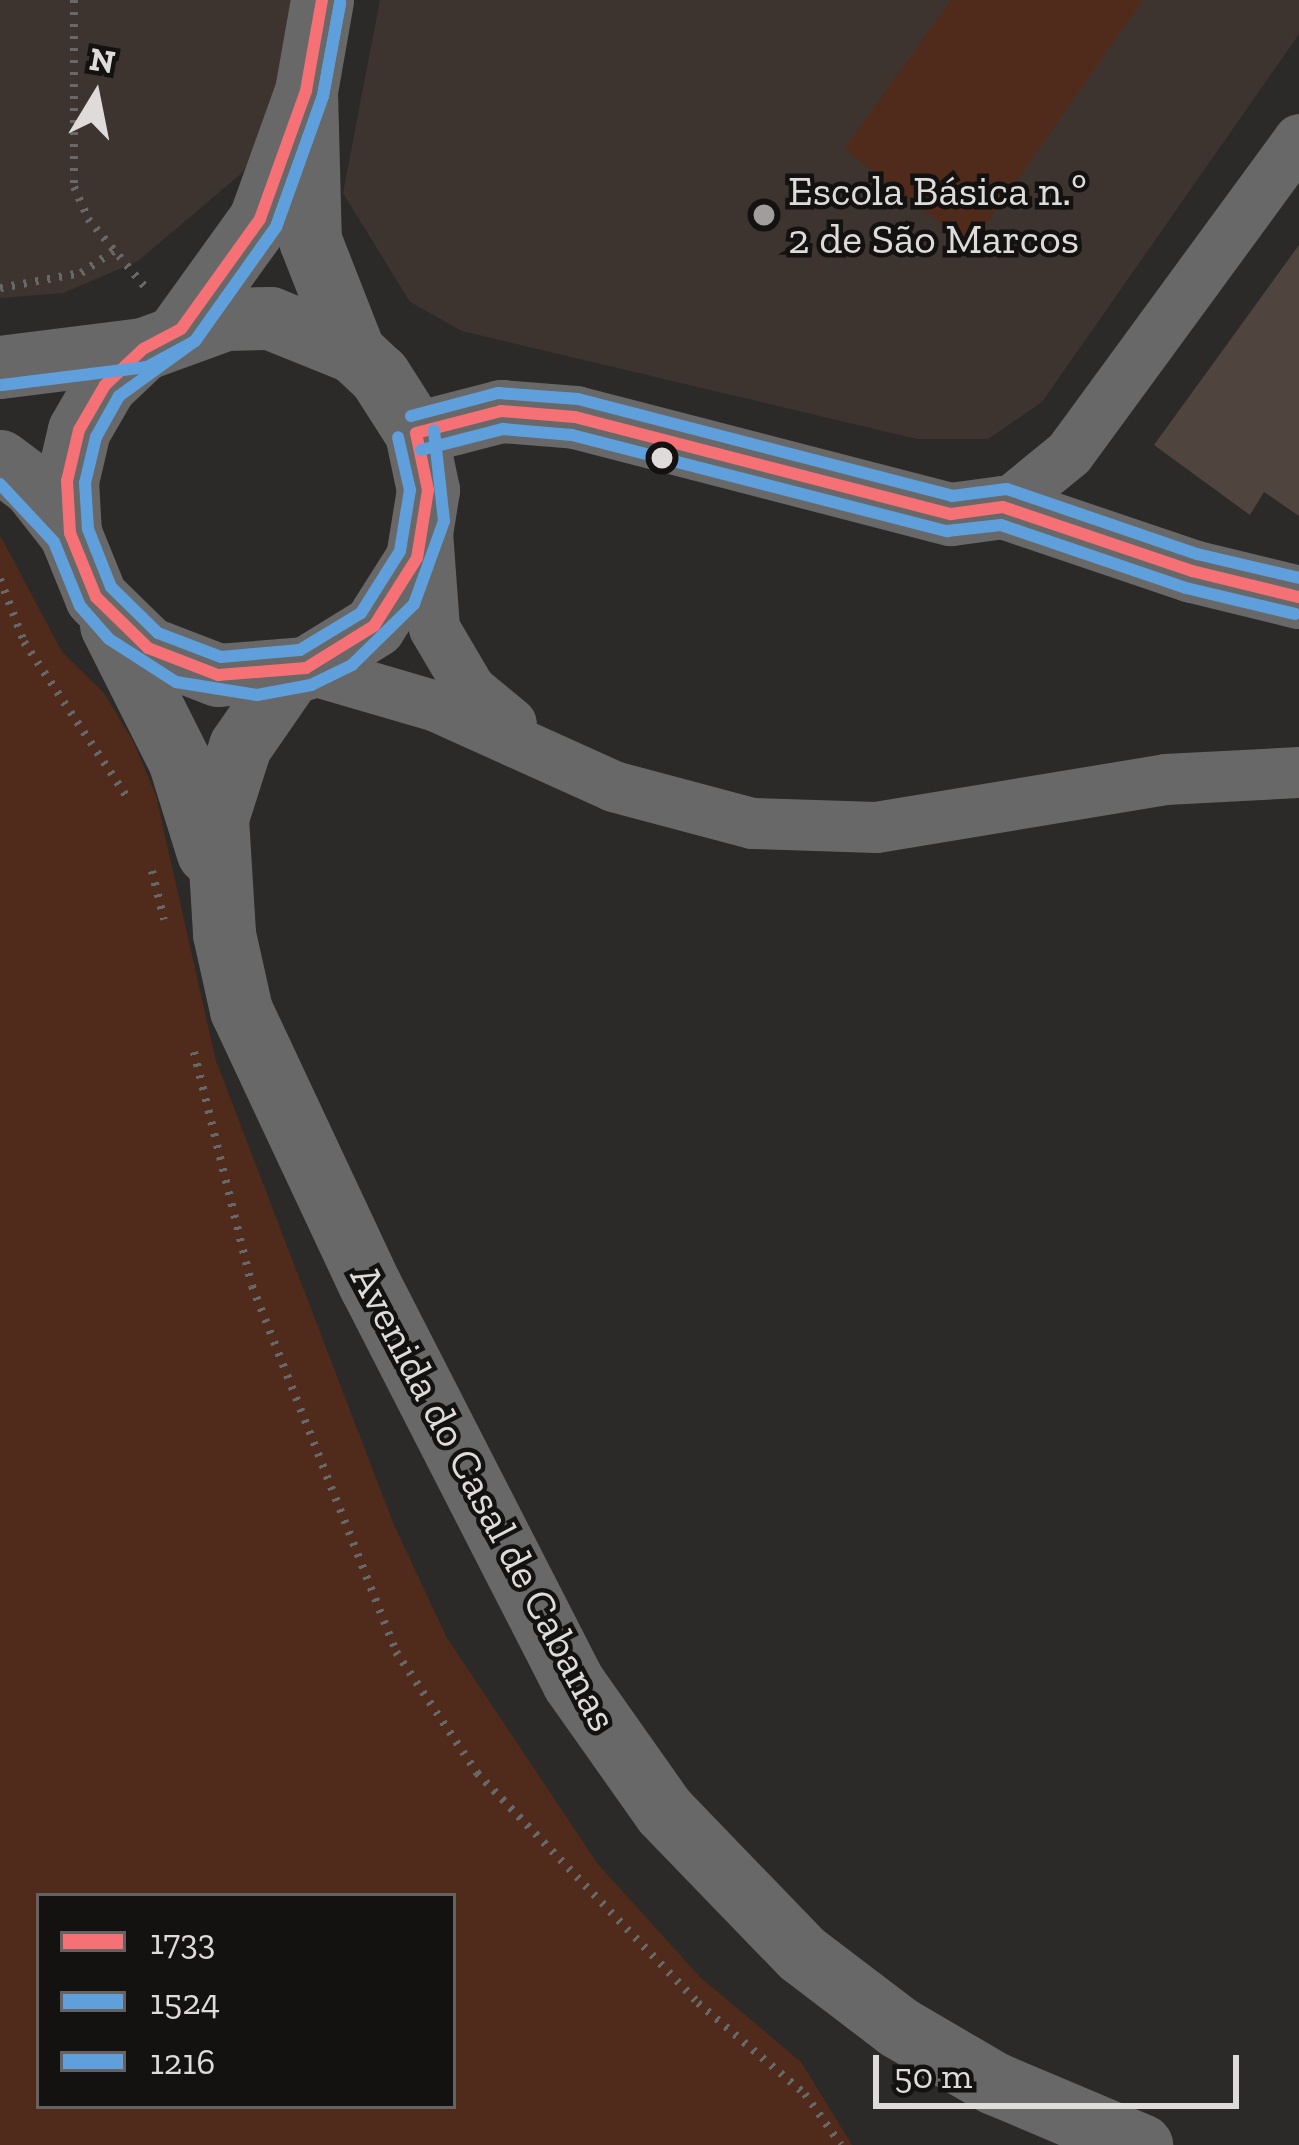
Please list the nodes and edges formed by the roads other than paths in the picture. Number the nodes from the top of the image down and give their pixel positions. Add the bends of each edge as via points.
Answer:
1 (322, 0) edge
2 (306, 91) junction
3 (1299, 139) edge
4 (0, 341) edge
5 (142, 344) junction
6 (353, 352) junction
7 (0, 368) edge
8 (416, 434) junction
9 (0, 461) edge
10 (1003, 507) junction
11 (426, 520) junction
12 (70, 533) junction
13 (96, 597) junction
14 (1299, 597) edge
15 (298, 670) junction
16 (553, 758) junction
17 (1299, 772) edge
18 (219, 892) junction
19 (1141, 2145) edge

1 - 2 street
2 - 5 street via 260,219
2 - 6 street via 310,240
3 - 10 street via 1070,453
4 - 5 street
5 - 6 street via 270,318
5 - 7 street
5 - 12 street via 79,430 67,481
6 - 8 street via 379,375
8 - 10 street via 466,417 539,412 950,514
8 - 11 street
9 - 12 street via 33,486
10 - 14 street via 1192,571
11 - 15 street via 417,558 374,626
11 - 16 street via 428,594 447,656 470,689
12 - 13 street
13 - 15 street via 148,648 182,665 236,676
13 - 18 street, Avenida do Casal de Cabanas via 179,760
15 - 16 street via 436,706
15 - 18 street, Avenida do Casal de Cabanas via 225,778
16 - 17 street via 692,809 808,827 951,820 1165,779
18 - 19 street, Avenida do Casal de Cabanas via 242,1010 267,1069 611,1743 724,1880 882,2015 994,2083

